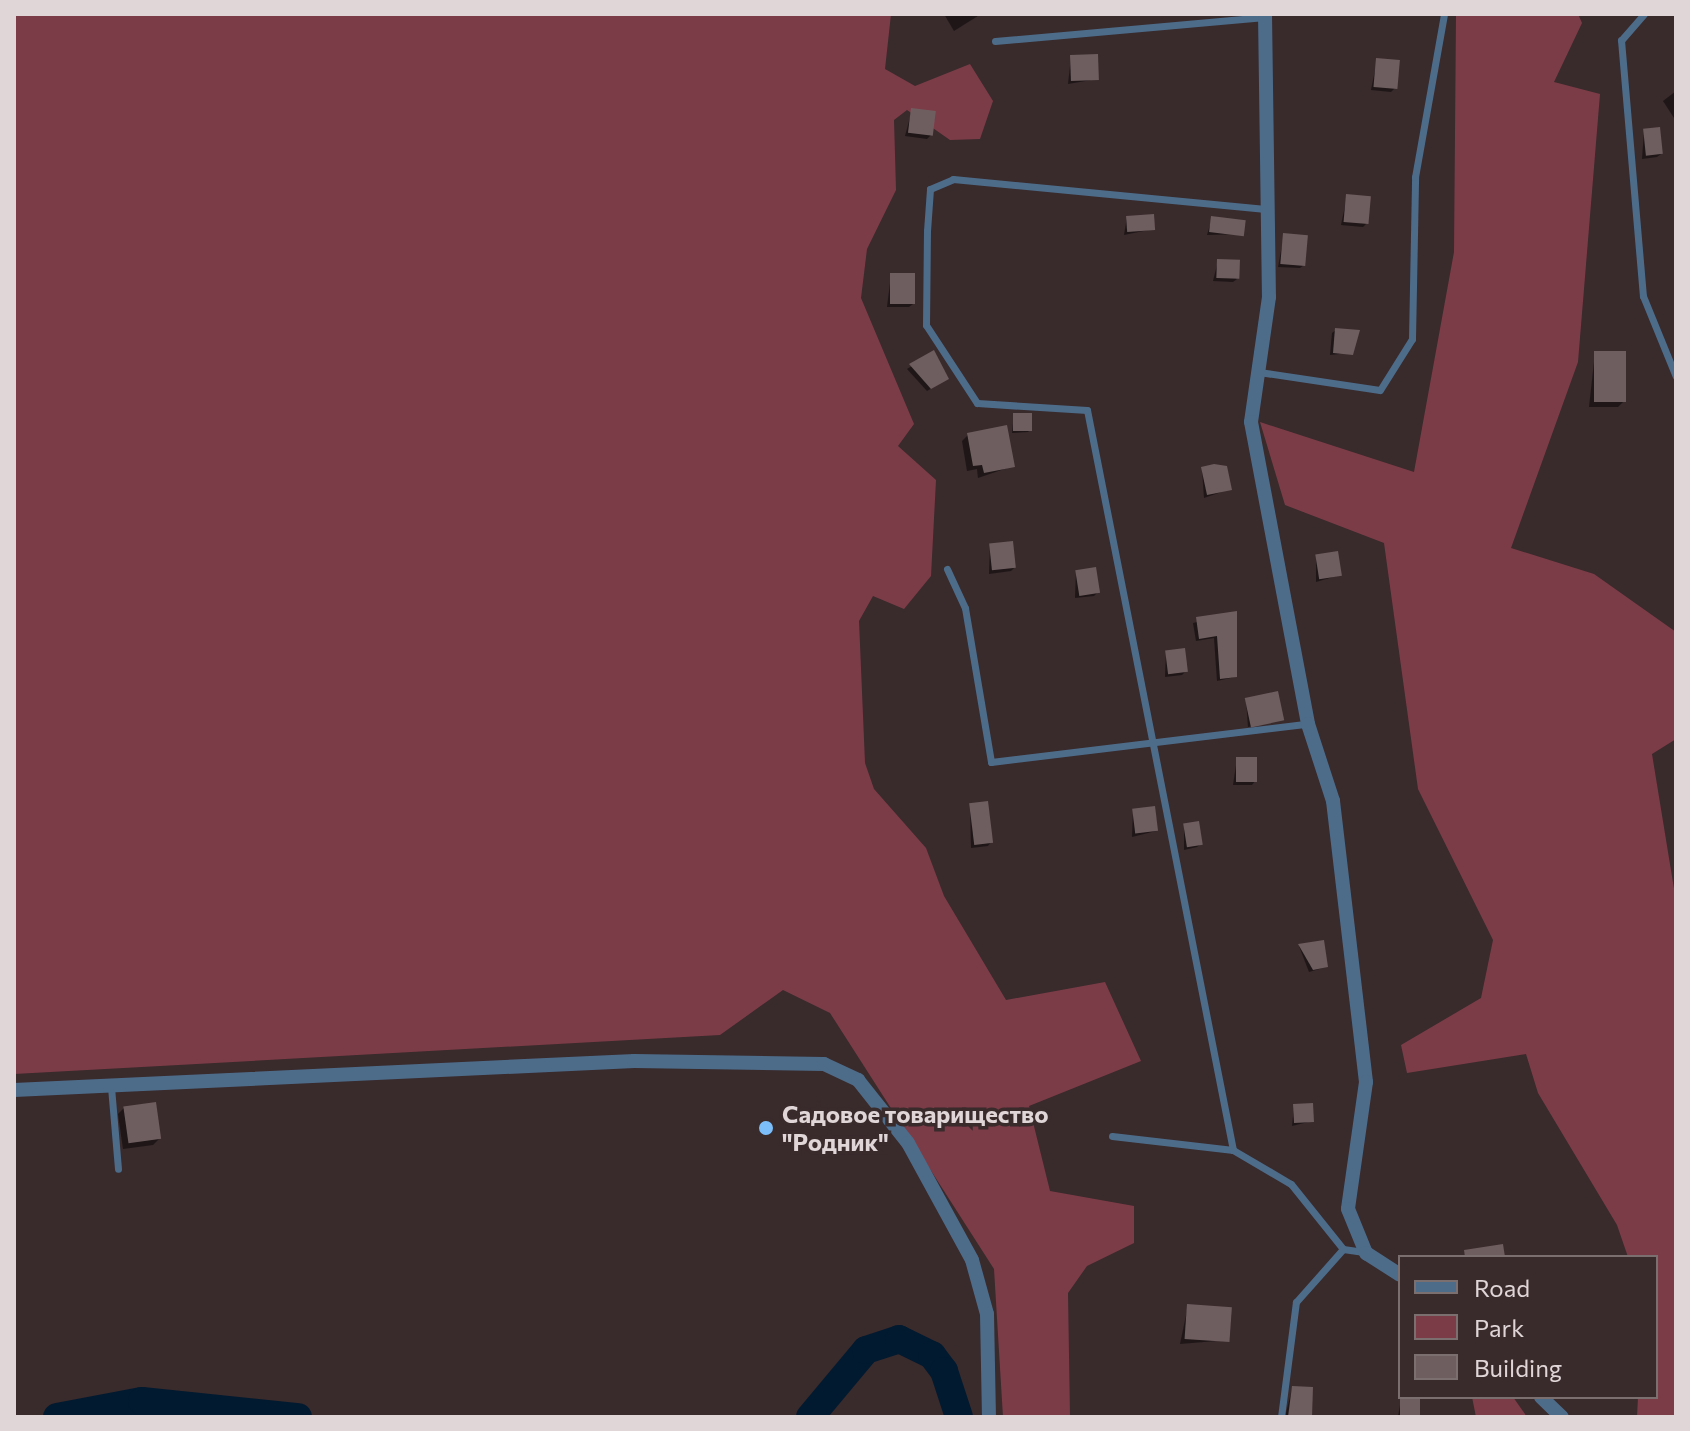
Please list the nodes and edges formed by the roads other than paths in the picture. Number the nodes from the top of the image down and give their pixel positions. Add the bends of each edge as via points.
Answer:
1 (1444, 14) edge
2 (1644, 14) edge
3 (1265, 15) edge
4 (995, 41) dead end
5 (1266, 209) junction
6 (1259, 372) junction
7 (1676, 377) edge
8 (947, 569) dead end
9 (1308, 724) junction
10 (1155, 742) junction
11 (111, 1087) junction
12 (14, 1090) edge
13 (1112, 1136) dead end
14 (1233, 1150) junction
15 (118, 1169) dead end
16 (1343, 1249) junction
17 (1366, 1253) junction
18 (1398, 1274) edge
19 (1543, 1399) edge
20 (989, 1417) edge
21 (1281, 1417) edge
22 (1562, 1417) edge

1 - 6 lane via 1415,177 1412,339 1380,390
2 - 7 lane via 1621,40 1642,281
3 - 4 lane
3 - 5 street
5 - 6 street via 1269,297
5 - 10 lane via 1038,183 953,179 930,189 926,325 977,403 1087,410
6 - 9 street via 1251,422
8 - 10 lane via 965,608 991,762
9 - 10 lane
9 - 17 street via 1333,801 1366,1082 1348,1209
10 - 14 lane
11 - 12 street
11 - 15 lane
11 - 20 street via 634,1061 824,1064 858,1080 908,1143 972,1260 987,1314
13 - 14 lane
14 - 16 lane via 1291,1184
16 - 17 lane
16 - 21 lane via 1296,1302
17 - 18 street
19 - 22 street

